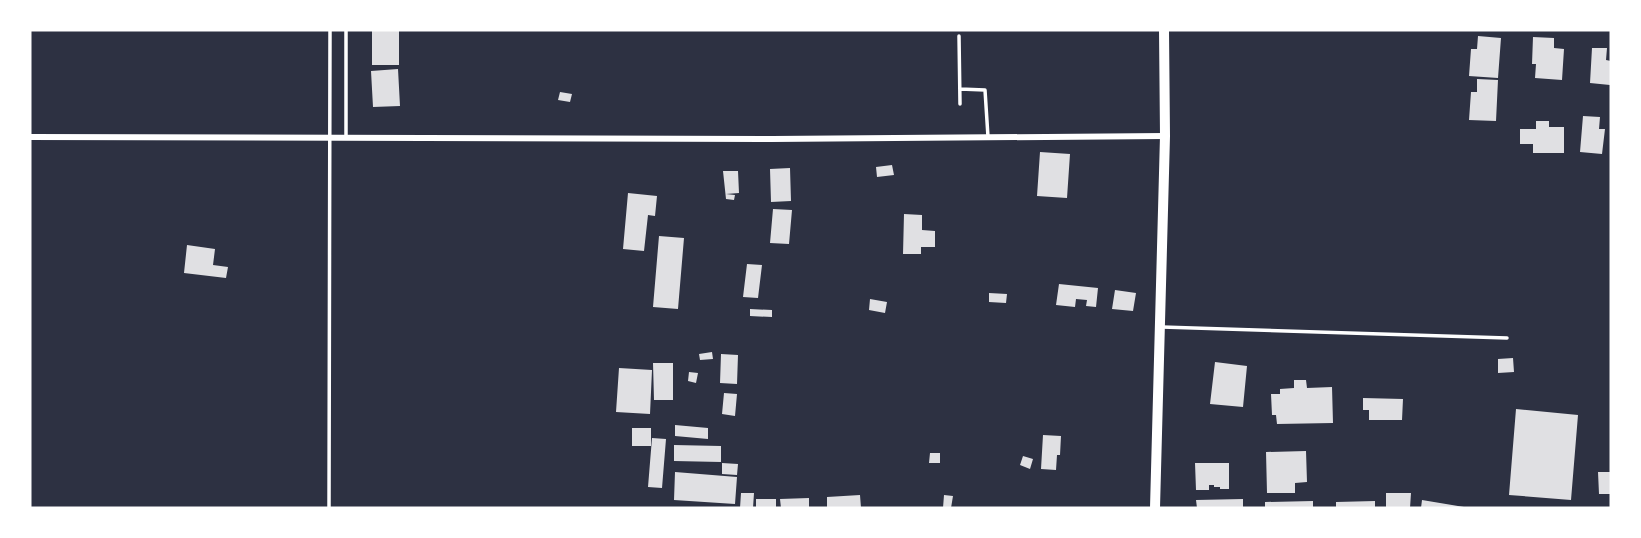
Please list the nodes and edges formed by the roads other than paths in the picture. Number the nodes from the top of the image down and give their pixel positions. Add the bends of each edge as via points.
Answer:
1 (330, 30) edge
2 (346, 30) edge
3 (1164, 30) edge
4 (959, 36) dead end
5 (960, 89) junction
6 (960, 104) dead end
7 (328, 136) junction
8 (346, 136) junction
9 (1165, 136) junction
10 (30, 137) edge
11 (988, 137) junction
12 (1160, 327) junction
13 (1507, 338) dead end
14 (329, 508) edge
15 (1155, 508) edge

1 - 7 lane
2 - 8 lane
3 - 9 main road
4 - 5 lane
5 - 6 lane
5 - 11 lane via 985,90
7 - 8 street
7 - 10 street
7 - 14 lane
8 - 11 street
9 - 11 street
9 - 12 main road
12 - 13 lane
12 - 15 main road

